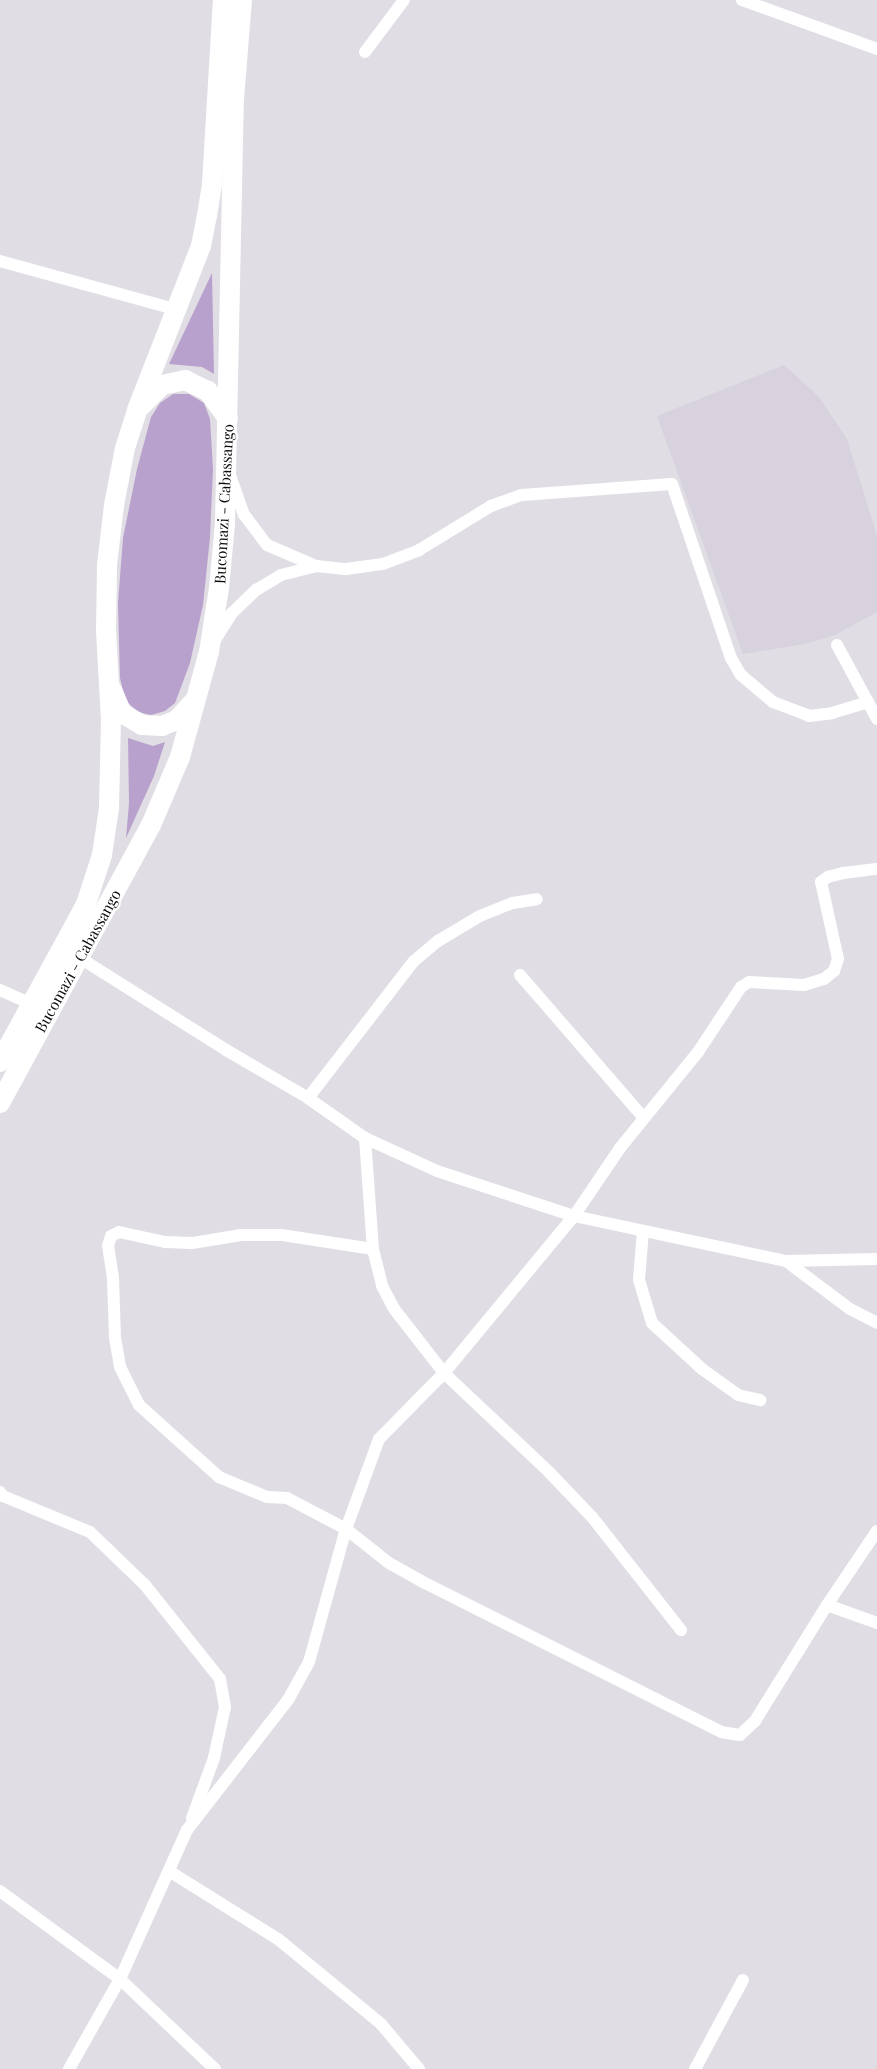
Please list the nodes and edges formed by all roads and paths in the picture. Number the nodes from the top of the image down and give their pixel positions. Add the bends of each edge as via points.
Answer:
1 (223, 0) edge
2 (242, 0) edge
3 (404, 0) edge
4 (742, 0) edge
5 (877, 49) edge
6 (364, 52) dead end
7 (0, 261) edge
8 (174, 309) junction
9 (137, 410) junction
10 (228, 418) junction
11 (227, 466) junction
12 (316, 566) junction
13 (837, 645) dead end
14 (209, 652) junction
15 (108, 679) junction
16 (198, 696) junction
17 (868, 702) junction
18 (877, 719) edge
19 (877, 869) edge
20 (537, 899) dead end
21 (80, 958) junction
22 (520, 975) dead end
23 (0, 990) edge
24 (32, 1004) junction
25 (0, 1062) edge
26 (308, 1098) junction
27 (0, 1103) edge
28 (644, 1118) junction
29 (365, 1138) junction
30 (573, 1216) junction
31 (643, 1231) junction
32 (373, 1249) junction
33 (877, 1259) edge
34 (786, 1261) junction
35 (877, 1323) edge
36 (444, 1373) junction
37 (760, 1400) dead end
38 (0, 1492) edge
39 (346, 1530) junction
40 (877, 1531) edge
41 (827, 1605) junction
42 (877, 1623) edge
43 (681, 1630) dead end
44 (188, 1830) junction
45 (169, 1871) junction
46 (0, 1891) edge
47 (120, 1979) junction
48 (743, 1980) dead end
49 (69, 2069) edge
50 (215, 2069) edge
51 (419, 2069) edge
52 (695, 2069) edge

1 - 8 main road, Bucomazi - Cabassango via 207,216 201,246
2 - 10 main road, Bucomazi - Cabassango via 234,99
3 - 6 street
4 - 5 street
7 - 8 street
8 - 9 main road, Bucomazi - Cabassango
9 - 10 main road via 162,386 184,380 208,391
9 - 15 main road, Bucomazi - Cabassango via 123,459 107,565
10 - 11 main road, Bucomazi - Cabassango
11 - 12 street via 244,515 267,545
11 - 14 main road, Bucomazi - Cabassango via 219,588
12 - 14 street via 281,575 256,590 231,614
12 - 17 street via 346,569 383,564 419,550 491,506 522,495 672,484 731,658 741,675 773,702 809,716
13 - 17 street
14 - 16 main road, Bucomazi - Cabassango
15 - 16 main road via 122,712 142,725 162,726 177,720
15 - 24 main road, Bucomazi - Cabassango via 110,808 102,855 86,904
16 - 21 main road, Bucomazi - Cabassango via 180,757 151,825
17 - 18 street
19 - 28 street via 843,873 821,882 838,958 834,971 824,979 804,985 749,982 741,987 699,1053
20 - 26 street via 513,903 480,916 438,941 414,961
21 - 26 street
21 - 27 main road, Bucomazi - Cabassango
22 - 28 street
23 - 24 street
24 - 25 main road, Bucomazi - Cabassango
26 - 29 street
28 - 30 street
29 - 30 street via 437,1171
29 - 32 street
30 - 31 street
30 - 36 street
31 - 34 street
31 - 37 street via 639,1280 652,1323 702,1369 738,1395
32 - 36 street via 382,1286 395,1310
32 - 39 street via 281,1235 242,1235 192,1243 165,1242 119,1232 111,1236 108,1246 120,1367 139,1405 219,1477 250,1492 287,1498
33 - 34 street
34 - 35 street via 850,1309
36 - 39 street via 379,1439
36 - 43 street via 592,1517
38 - 44 street via 90,1532 146,1585 220,1679 225,1707 214,1758
39 - 41 street via 388,1563 425,1583 722,1732 740,1735 755,1721
39 - 44 street via 309,1662 288,1700
40 - 41 street
41 - 42 street
44 - 45 street
45 - 47 street
45 - 51 street via 278,1939 381,2024
46 - 47 street
47 - 49 street
47 - 50 street
48 - 52 street

